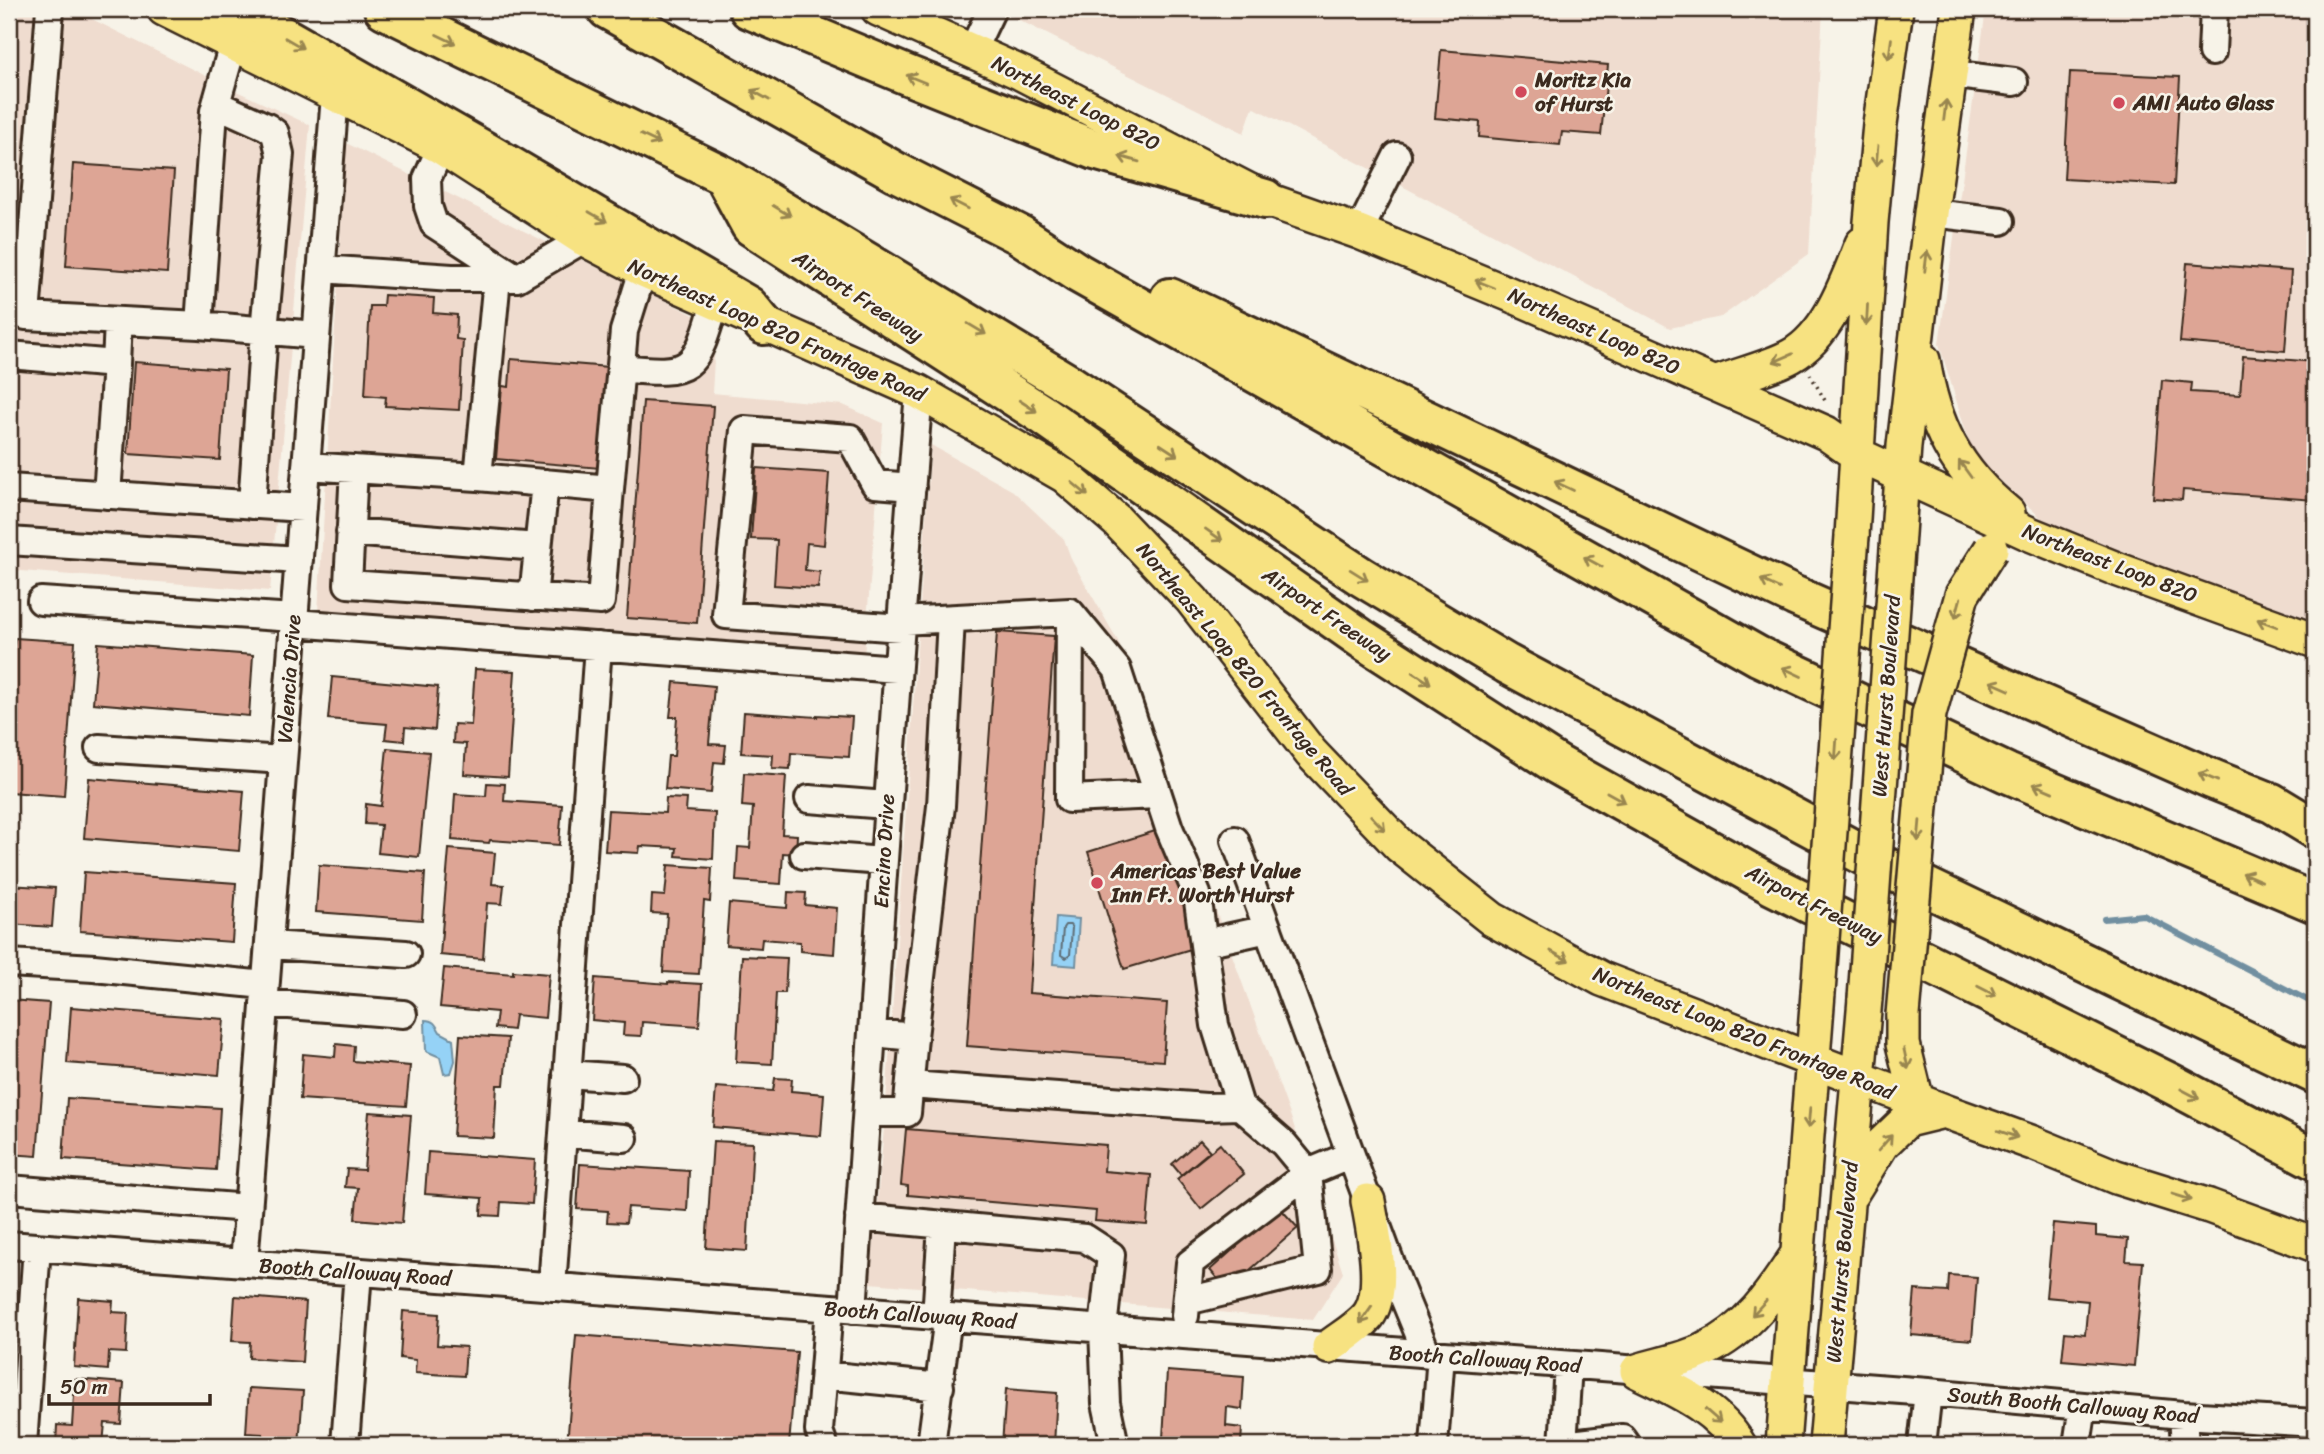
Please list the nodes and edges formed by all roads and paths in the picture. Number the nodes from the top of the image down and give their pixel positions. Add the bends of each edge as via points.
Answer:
1 (50, 9) edge
2 (164, 9) edge
3 (384, 9) edge
4 (607, 9) edge
5 (749, 9) edge
6 (878, 9) edge
7 (992, 9) edge
8 (1896, 9) edge
9 (1959, 9) edge
10 (2214, 9) edge
11 (234, 26) edge
12 (972, 51) junction
13 (2212, 52) dead end
14 (1950, 74) junction
15 (2014, 82) dead end
16 (335, 95) junction
17 (216, 104) junction
18 (441, 147) junction
19 (1397, 156) dead end
20 (724, 176) junction
21 (1265, 199) junction
22 (1931, 213) junction
23 (2001, 221) dead end
24 (1871, 222) junction
25 (1359, 232) junction
26 (1020, 235) junction
27 (584, 239) junction
28 (321, 269) junction
29 (643, 270) junction
30 (507, 278) junction
31 (715, 303) junction
32 (1919, 319) junction
33 (118, 321) junction
34 (764, 324) junction
35 (199, 325) junction
36 (264, 331) junction
37 (316, 335) junction
38 (9, 355) edge
39 (116, 364) junction
40 (1805, 367) dead end
41 (621, 368) junction
42 (1714, 384) junction
43 (919, 392) junction
44 (1834, 415) dead end
45 (1856, 454) junction
46 (306, 466) junction
47 (354, 469) junction
48 (1901, 474) junction
49 (478, 477) junction
50 (545, 483) junction
51 (912, 487) junction
52 (9, 488) edge
53 (610, 489) junction
54 (107, 495) junction
55 (252, 505) junction
56 (303, 508) junction
57 (350, 532) junction
58 (2030, 534) junction
59 (9, 541) edge
60 (538, 547) junction
61 (299, 560) junction
62 (533, 597) junction
63 (41, 601) dead end
64 (1070, 612) junction
65 (951, 619) junction
66 (294, 621) junction
67 (901, 625) junction
68 (2315, 641) edge
69 (598, 646) junction
70 (897, 669) junction
71 (99, 748) dead end
72 (283, 760) junction
73 (1158, 795) junction
74 (809, 799) dead end
75 (2272, 803) junction
76 (887, 805) junction
77 (2315, 808) edge
78 (2315, 829) edge
79 (1235, 840) dead end
80 (804, 855) dead end
81 (883, 860) junction
82 (2315, 903) edge
83 (1268, 929) junction
84 (1204, 943) junction
85 (269, 945) junction
86 (406, 954) dead end
87 (9, 963) edge
88 (265, 994) junction
89 (403, 1014) dead end
90 (873, 1033) junction
91 (914, 1037) junction
92 (1813, 1061) junction
93 (567, 1074) junction
94 (2315, 1074) edge
95 (623, 1078) dead end
96 (1858, 1079) junction
97 (910, 1085) junction
98 (1240, 1106) junction
99 (1931, 1106) junction
100 (867, 1113) junction
101 (563, 1133) junction
102 (624, 1138) dead end
103 (1351, 1156) junction
104 (2315, 1160) edge
105 (1308, 1173) junction
106 (9, 1189) edge
107 (1848, 1199) junction
108 (1368, 1201) junction
109 (248, 1208) junction
110 (859, 1217) junction
111 (943, 1225) junction
112 (9, 1245) edge
113 (2315, 1245) edge
114 (37, 1247) junction
115 (1798, 1252) junction
116 (244, 1263) junction
117 (358, 1272) junction
118 (552, 1287) junction
119 (1187, 1301) junction
120 (841, 1309) junction
121 (942, 1317) junction
122 (1103, 1329) junction
123 (1184, 1335) junction
124 (1329, 1347) junction
125 (1434, 1355) junction
126 (1568, 1365) junction
127 (1637, 1371) junction
128 (824, 1375) junction
129 (1788, 1382) junction
130 (1831, 1386) junction
131 (940, 1387) junction
132 (1928, 1392) junction
133 (2084, 1406) junction
134 (2183, 1415) junction
135 (2315, 1425) edge
136 (23, 1445) edge
137 (345, 1445) edge
138 (824, 1445) edge
139 (931, 1445) edge
140 (1115, 1445) edge
141 (1434, 1445) edge
142 (1563, 1445) edge
143 (1627, 1445) edge
144 (1739, 1445) edge
145 (1783, 1445) edge
146 (1826, 1445) edge
147 (1922, 1445) edge
148 (2077, 1445) edge
149 (2185, 1445) edge

1 - 33 street via 26,316
2 - 11 main road, Northeast Loop 820 Frontage Road
3 -> 20 highway
26 -> 4 highway via 896,172
21 -> 5 highway via 1095,150
6 - 12 main road, Northeast Loop 820
7 - 12 street
8 -> 24 main road, West Hurst Boulevard
9 - 14 main road, West Hurst Boulevard
10 - 13 street
11 - 16 main road, Northeast Loop 820 Frontage Road
11 - 17 street
11 -> 34 highway via 486,152 748,306
12 - 21 main road, Northeast Loop 820
14 - 15 street
22 -> 14 main road, West Hurst Boulevard
16 - 18 main road, Northeast Loop 820 Frontage Road
16 - 28 street, Valencia Drive
17 - 35 street
17 - 36 street via 267,127 278,142
18 - 27 main road, Northeast Loop 820 Frontage Road
18 - 30 street via 427,178 433,224
19 - 25 street
20 -> 94 highway via 1072,386 1362,577 1507,664 1893,871
20 -> 104 highway, Airport Freeway via 751,226 1042,415 1362,639 1558,765 1772,886
21 - 25 main road, Northeast Loop 820
22 - 23 street
32 -> 22 main road, West Hurst Boulevard
24 -> 42 main road via 1836,307 1815,335 1792,355
24 -> 45 main road, West Hurst Boulevard
42 -> 25 main road, Northeast Loop 820
75 -> 26 highway via 1795,596 1085,258
82 -> 26 highway via 2007,773 1758,656 1078,273
27 - 29 main road, Northeast Loop 820 Frontage Road
27 - 30 street
28 - 30 street
28 - 37 street, Valencia Drive
29 - 31 main road, Northeast Loop 820 Frontage Road
29 - 41 street via 624,331
30 - 49 street
31 - 34 main road, Northeast Loop 820 Frontage Road
31 - 41 street via 704,342 692,362 674,371
32 - 48 main road, West Hurst Boulevard
58 -> 32 main road via 1976,484 1942,431 1929,392
33 - 35 street
33 - 39 street
34 - 43 main road, Northeast Loop 820 Frontage Road
35 - 36 street
36 - 37 street
36 - 55 street
37 - 46 street, Valencia Drive
38 - 39 street
39 - 54 street
40 - 44 path
41 - 53 street
42 - 45 main road, Northeast Loop 820 via 1826,433
43 - 51 street, Encino Drive
43 -> 92 main road, Northeast Loop 820 Frontage Road via 1065,476 1116,520 1192,600 1311,754 1400,846 1492,919 1602,979
45 - 48 main road, Northeast Loop 820
45 -> 92 main road, West Hurst Boulevard, bridge
46 - 47 street
46 - 56 street, Valencia Drive
47 - 49 street
47 - 57 street
48 - 58 main road, Northeast Loop 820
48 - 96 main road, West Hurst Boulevard, bridge
49 - 50 street
50 - 53 street
50 - 60 street
51 - 67 street, Encino Drive
51 - 67 street via 875,484 850,438 744,430 726,615
52 - 54 street
53 - 62 street via 601,601
54 - 55 street
55 - 56 street
56 - 61 street, Valencia Drive
57 - 60 street
57 - 62 street via 348,584
68 -> 58 main road, Northeast Loop 820
58 -> 99 main road, bridge via 2007,535 1990,548 1962,595 1929,714 1903,1044
59 - 61 street
60 - 62 street
61 - 66 street, Valencia Drive
63 - 66 street
64 - 65 street
64 - 73 street via 1117,669
64 - 73 street via 1069,799
65 - 67 street
65 - 91 street via 941,806
66 - 69 street
66 - 72 street, Valencia Drive
67 - 70 street, Encino Drive
69 - 70 street
69 - 93 street
70 - 76 street, Encino Drive
71 - 72 street
72 - 85 street, Valencia Drive
73 - 84 street via 1197,894
74 - 76 street
75 - 77 highway
75 - 78 highway
76 - 81 street, Encino Drive
79 - 83 street
80 - 81 street
81 - 90 street, Encino Drive
83 - 84 street
83 - 103 street
84 - 98 street via 1215,1025
85 - 86 street
85 - 88 street, Valencia Drive
87 - 88 street via 94,968
88 - 89 street
88 - 109 street, Valencia Drive
90 - 91 street
90 - 100 street, Encino Drive
91 - 97 street
92 - 96 main road, Northeast Loop 820 Frontage Road
92 -> 115 main road, West Hurst Boulevard
93 - 95 street
93 - 101 street
96 - 99 main road, Northeast Loop 820 Frontage Road
96 - 107 main road, West Hurst Boulevard
97 - 98 street
97 - 100 street via 907,1113
98 - 105 street via 1284,1144
107 -> 99 main road via 1882,1144 1907,1120
99 -> 113 main road, Northeast Loop 820 Frontage Road via 2116,1177
100 - 110 street, Encino Drive
101 - 102 street
101 - 118 street
103 - 105 street
103 - 108 street
105 - 119 street via 1190,1263
105 - 119 street via 1318,1269
106 - 109 street
107 - 130 main road, West Hurst Boulevard
108 -> 124 main road via 1376,1252 1375,1300 1370,1314
108 - 125 street
109 - 116 street, Valencia Drive
110 - 111 street
110 - 120 street, Encino Drive
111 - 121 street
111 - 122 street via 1086,1238 1111,1255
112 - 114 street, Booth Calloway Road
114 - 116 street, Booth Calloway Road
114 - 136 street
115 -> 127 main road via 1774,1291 1735,1331 1704,1350
115 - 129 main road, West Hurst Boulevard
116 - 117 street, Booth Calloway Road
117 - 118 street, Booth Calloway Road
117 - 137 street
118 - 120 street, Booth Calloway Road
119 - 123 street
120 - 121 street, Booth Calloway Road
120 - 128 street, Encino Drive
121 - 122 street, Booth Calloway Road
121 - 131 street
122 - 123 street, Booth Calloway Road
122 - 140 street via 1105,1403
123 - 124 street, Booth Calloway Road
124 - 125 street, Booth Calloway Road
125 - 126 street, Booth Calloway Road
125 - 141 street
126 - 127 street, Booth Calloway Road
126 - 142 street
127 - 129 street, Booth Calloway Road
127 -> 144 main road via 1716,1416
128 - 131 street
128 - 138 street, Encino Drive via 819,1431
129 - 130 street, Booth Calloway Road
129 - 145 main road, West Hurst Boulevard
130 - 132 street, South Booth Calloway Road
130 - 146 main road, West Hurst Boulevard
131 - 139 street
132 - 133 street, South Booth Calloway Road
132 - 147 street
133 - 134 street, South Booth Calloway Road
133 - 148 street
134 - 135 street, South Booth Calloway Road
134 - 149 street
142 - 143 street via 1622,1438

